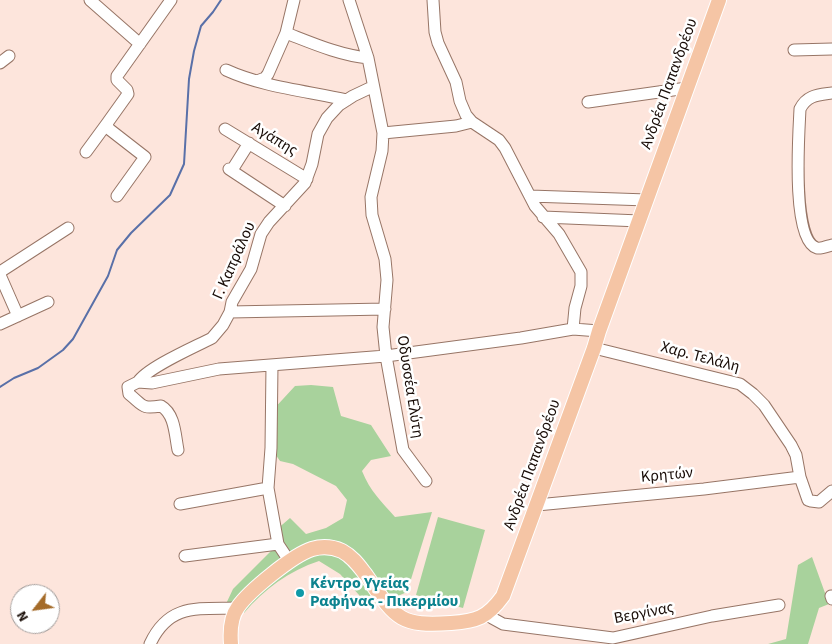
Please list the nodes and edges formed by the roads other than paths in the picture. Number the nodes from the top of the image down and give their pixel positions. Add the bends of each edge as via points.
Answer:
1 (90, 0) edge
2 (171, 0) edge
3 (294, 0) edge
4 (349, 0) edge
5 (433, 0) edge
6 (719, 0) edge
7 (286, 32) junction
8 (140, 44) junction
9 (832, 49) edge
10 (794, 50) dead end
11 (368, 58) junction
12 (226, 70) dead end
13 (257, 81) junction
14 (372, 87) junction
15 (688, 88) junction
16 (832, 93) edge
17 (347, 100) junction
18 (588, 102) dead end
19 (108, 122) junction
20 (472, 122) junction
21 (225, 129) dead end
22 (383, 133) junction
23 (249, 143) junction
24 (86, 152) dead end
25 (307, 179) junction
26 (117, 196) dead end
27 (530, 196) junction
28 (647, 200) junction
29 (285, 206) junction
30 (544, 217) junction
31 (640, 221) junction
32 (68, 228) dead end
33 (832, 245) edge
34 (0, 273) edge
35 (48, 302) dead end
36 (385, 309) junction
37 (230, 312) junction
38 (18, 316) junction
39 (0, 324) edge
40 (573, 329) junction
41 (599, 331) junction
42 (594, 348) junction
43 (386, 356) junction
44 (272, 365) junction
45 (138, 382) junction
46 (178, 450) dead end
47 (800, 477) junction
48 (426, 481) dead end
49 (268, 488) junction
50 (832, 491) edge
51 (180, 504) dead end
52 (537, 505) junction
53 (278, 544) junction
54 (185, 556) dead end
55 (290, 562) junction
56 (778, 605) dead end
57 (237, 608) junction
58 (488, 614) junction
59 (150, 644) edge
60 (231, 644) edge

1 - 8 street
2 - 8 street
3 - 7 street
4 - 11 street, Οδυσσέα Ελύτη
5 - 20 street via 438,42 456,82 460,101
6 - 15 main road, Ανδρέα Παπανδρέου
7 - 11 street via 336,51
7 - 13 street via 268,74
8 - 19 street via 117,76 128,94
9 - 10 street
11 - 14 street, Οδυσσέα Ελύτη
12 - 13 street
13 - 17 street
14 - 17 street, Γ. Καπράλου
14 - 22 street, Οδυσσέα Ελύτη
15 - 18 street
15 - 28 main road, Ανδρέα Παπανδρέου
16 - 33 street via 812,96 800,109 797,166 801,216 808,237 814,247
17 - 25 street, Γ. Καπράλου via 327,118 318,134
19 - 24 street
19 - 26 street via 109,129 145,157
20 - 22 street
20 - 27 street via 499,140
21 - 23 street, Αγάπης
22 - 36 street, Οδυσσέα Ελύτη via 371,197 372,215 385,259
23 - 25 street, Αγάπης
23 - 29 street via 231,170
25 - 29 street, Γ. Καπράλου
27 - 28 street
27 - 30 street
28 - 31 main road, Ανδρέα Παπανδρέου
29 - 37 street, Γ. Καπράλου via 261,234 251,269 232,302
30 - 31 street
30 - 40 street via 559,234 581,272 582,286
31 - 41 main road, Ανδρέα Παπανδρέου
32 - 34 street
34 - 38 street
35 - 38 street
36 - 37 street
36 - 43 street, Οδυσσέα Ελύτη
37 - 45 street, Γ. Καπράλου via 212,338 154,369
38 - 39 street
40 - 41 street
40 - 43 street
41 - 42 main road, Ανδρέα Παπανδρέου
42 - 47 street, Χαρ. Τελάλη via 740,384 764,405 791,445
42 - 52 main road, Ανδρέα Παπανδρέου
43 - 44 street
43 - 48 street, Οδυσσέα Ελύτη via 403,450
44 - 45 street via 219,369 152,383
44 - 49 street
45 - 46 street via 128,387 129,394 144,407 161,406 169,412
47 - 50 street, Χαρ. Τελάλη via 809,501 819,502
47 - 52 street, Κρητών
49 - 51 street
49 - 53 street
52 - 58 main road, Ανδρέα Παπανδρέου via 503,596
53 - 54 street
53 - 55 street
55 - 57 main road via 257,586
55 - 58 main road via 313,549 324,547 341,551 356,562 384,602 409,622 454,622
56 - 58 street, Βεργίνας via 612,638 503,624
57 - 59 street via 179,612 166,620
57 - 60 main road via 230,631

